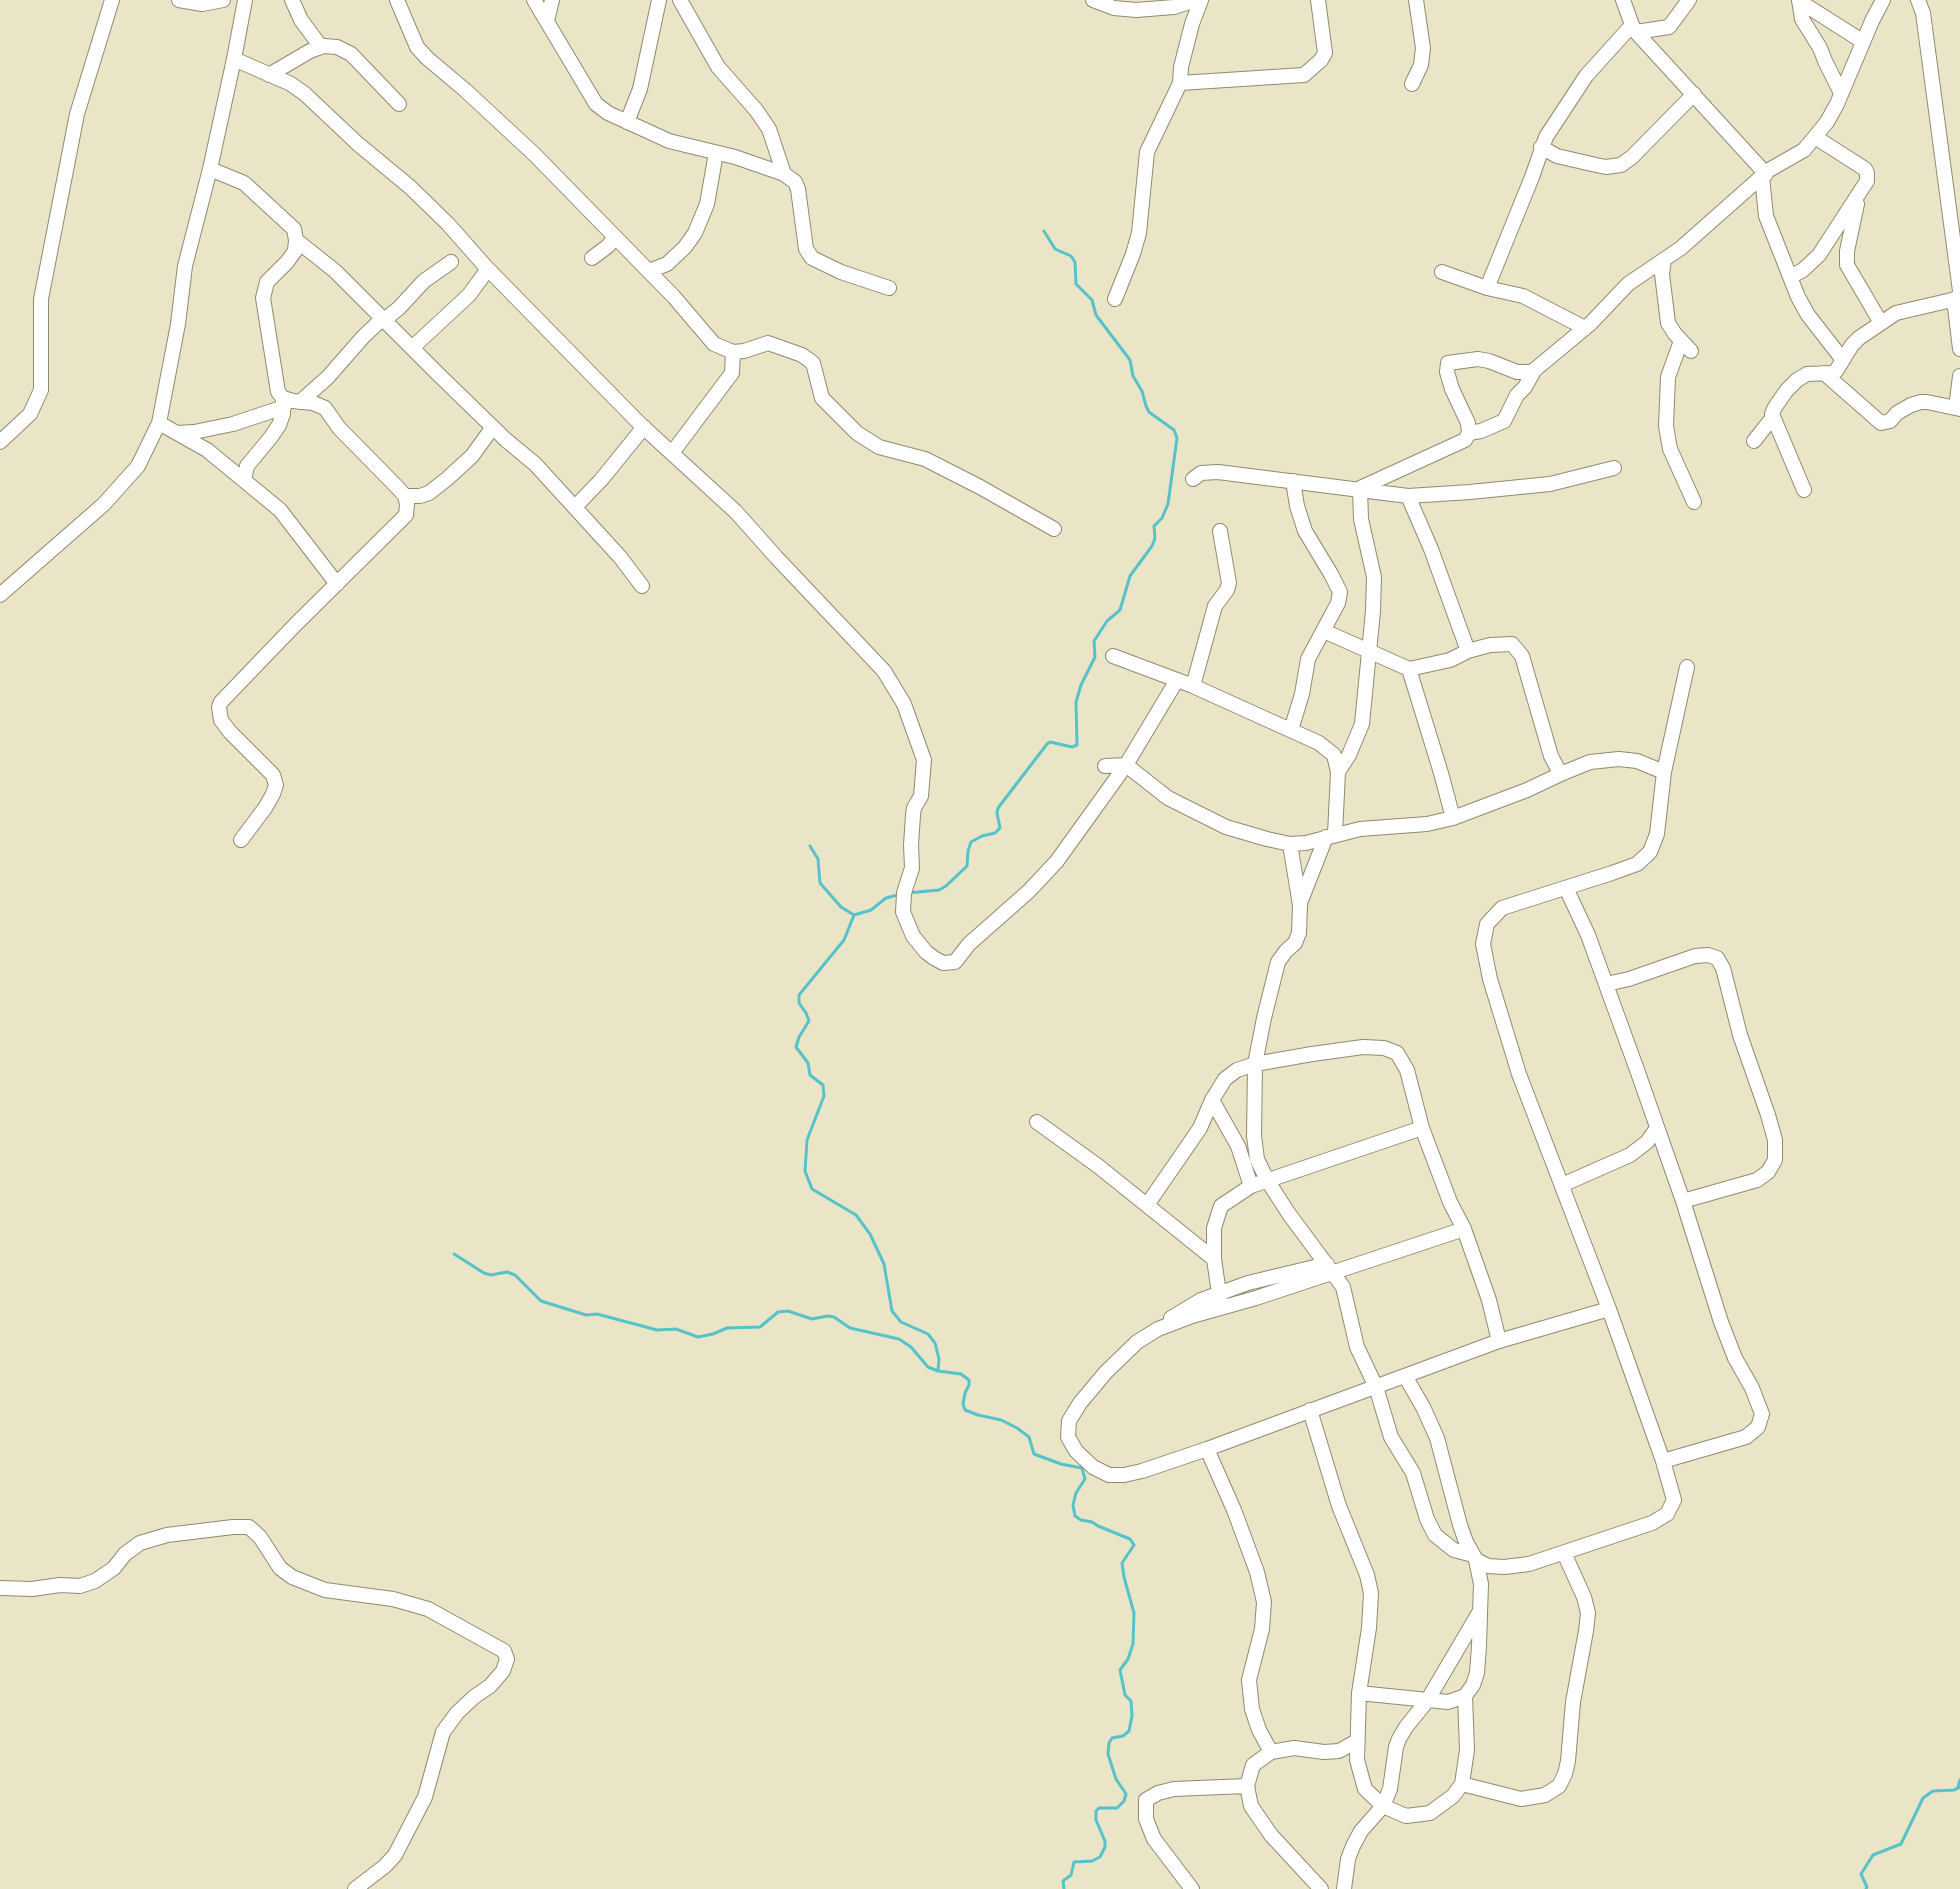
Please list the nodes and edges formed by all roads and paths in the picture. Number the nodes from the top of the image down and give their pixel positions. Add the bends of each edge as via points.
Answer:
1 (112, 0) edge
2 (179, 0) edge
3 (223, 0) edge
4 (245, 0) edge
5 (292, 0) edge
6 (397, 0) edge
7 (534, 0) edge
8 (552, 0) edge
9 (658, 0) edge
10 (680, 0) edge
11 (1093, 0) edge
12 (1195, 0) edge
13 (1201, 0) edge
14 (1318, 0) edge
15 (1416, 0) edge
16 (1623, 0) edge
17 (1689, 0) edge
18 (1799, 0) edge
19 (1883, 0) edge
20 (1918, 0) edge
21 (547, 21) junction
22 (1634, 28) junction
23 (1863, 41) junction
24 (321, 47) junction
25 (234, 59) junction
26 (269, 75) junction
27 (1180, 83) junction
28 (1412, 84) dead end
29 (1841, 93) junction
30 (1694, 94) junction
31 (399, 104) dead end
32 (627, 122) junction
33 (1815, 137) junction
34 (1541, 147) junction
35 (716, 153) junction
36 (210, 169) junction
37 (784, 174) junction
38 (1764, 175) junction
39 (1860, 191) junction
40 (615, 237) junction
41 (296, 240) junction
42 (592, 258) dead end
43 (1664, 260) junction
44 (451, 262) dead end
45 (488, 269) junction
46 (649, 272) junction
47 (1442, 272) dead end
48 (1790, 277) junction
49 (889, 288) dead end
50 (1487, 288) junction
51 (1958, 296) edge
52 (1115, 299) dead end
53 (383, 319) junction
54 (1881, 323) junction
55 (1585, 328) junction
56 (412, 348) junction
57 (1960, 349) edge
58 (733, 352) junction
59 (1843, 360) junction
60 (1535, 369) junction
61 (1824, 373) junction
62 (1960, 376) edge
63 (300, 402) junction
64 (283, 403) junction
65 (1958, 408) edge
66 (1773, 417) junction
67 (159, 423) junction
68 (493, 427) junction
69 (644, 427) junction
70 (177, 433) junction
71 (1469, 433) junction
72 (1754, 441) dead end
73 (0, 442) edge
74 (672, 453) junction
75 (1614, 468) dead end
76 (1193, 479) dead end
77 (244, 480) junction
78 (1293, 481) junction
79 (1360, 488) junction
80 (1804, 490) dead end
81 (405, 496) junction
82 (1408, 496) junction
83 (1694, 502) dead end
84 (575, 507) junction
85 (1054, 529) dead end
86 (1220, 531) dead end
87 (337, 584) junction
88 (642, 586) dead end
89 (3, 587) edge
90 (1324, 632) junction
91 (1370, 650) junction
92 (1468, 651) junction
93 (1113, 656) dead end
94 (1687, 666) dead end
95 (1409, 669) junction
96 (1178, 680) junction
97 (1193, 686) junction
98 (1292, 730) junction
99 (1126, 765) junction
100 (1105, 766) dead end
101 (1338, 772) junction
102 (1563, 772) junction
103 (1664, 772) junction
104 (1453, 818) junction
105 (1330, 836) junction
106 (241, 840) dead end
107 (1290, 844) junction
108 (1566, 888) junction
109 (1300, 905) junction
110 (1606, 984) junction
111 (1255, 1064) junction
112 (1212, 1100) junction
113 (1037, 1122) dead end
114 (1422, 1128) junction
115 (1657, 1128) junction
116 (1267, 1180) junction
117 (1562, 1185) junction
118 (1251, 1186) junction
119 (1683, 1201) junction
120 (1147, 1205) junction
121 (1464, 1229) junction
122 (1214, 1259) junction
123 (1330, 1267) junction
124 (1220, 1300) junction
125 (1610, 1310) junction
126 (1499, 1341) junction
127 (1405, 1376) junction
128 (1376, 1387) junction
129 (1310, 1410) junction
130 (1207, 1449) junction
131 (1663, 1461) junction
132 (1564, 1553) junction
133 (1474, 1557) junction
134 (0, 1588) edge
135 (1480, 1611) junction
136 (1359, 1693) junction
137 (1465, 1696) junction
138 (1427, 1701) junction
139 (1357, 1741) junction
140 (1271, 1752) junction
141 (1462, 1784) junction
142 (1247, 1786) junction
143 (1383, 1806) junction
144 (356, 1889) edge
145 (1192, 1889) edge
146 (1322, 1889) edge
147 (1344, 1889) edge

1 - 73 street via 77,114 41,299 41,390 30,414
2 - 3 street via 202,4
4 - 25 street
5 - 24 street
6 - 40 street via 417,47 427,58 534,154
7 - 21 street
8 - 21 street
9 - 32 street via 640,89
10 - 37 street via 718,67 769,129
11 - 12 street via 1114,8 1136,10 1174,7
13 - 27 street
14 - 27 street via 1325,53 1304,75
15 - 28 street via 1423,48 1421,65
16 - 22 street
17 - 22 street via 1669,27
18 - 23 street
18 - 29 street via 1802,19
19 - 23 street
20 - 51 street via 1923,13
21 - 32 street via 596,104
22 - 30 street
22 - 34 street via 1586,76
23 - 29 street
24 - 26 street
24 - 31 street via 337,47 351,54
25 - 26 street
25 - 36 street
26 - 45 street via 305,94 448,224
27 - 52 street via 1147,152 1134,254
29 - 33 street
30 - 34 street via 1621,165 1596,165 1557,156
30 - 38 street
32 - 35 street via 669,141
33 - 38 street via 1804,150
33 - 39 street via 1865,169 1866,181
34 - 50 street
35 - 37 street
35 - 46 street via 707,204 695,233 667,264
36 - 41 street via 254,190 294,230
36 - 67 street via 185,266
37 - 49 street via 798,189 806,249 812,258
38 - 43 street
38 - 48 street via 1766,216
39 - 48 street via 1819,255
39 - 54 street via 1847,265
40 - 42 street
40 - 46 street
41 - 53 street
41 - 64 street via 295,251 267,282 263,298
43 - 55 street via 1628,284
43 - 83 street via 1668,323 1686,346 1668,377 1666,426 1670,449
44 - 53 street
45 - 56 street via 469,295
45 - 69 street
46 - 58 street via 714,344
47 - 50 street
48 - 59 street via 1808,315
50 - 55 street via 1523,296
51 - 54 street via 1896,313
51 - 57 street
53 - 56 street
53 - 63 street
54 - 59 street via 1859,338
55 - 60 street
56 - 68 street
58 - 74 street via 732,373
58 - 85 street via 768,343 802,355 813,363 822,398 857,433 879,447 933,463
59 - 61 street via 1836,371
60 - 71 street via 1504,421
60 - 71 street via 1517,372 1478,359 1448,363 1452,389
61 - 65 street via 1881,423 1921,402
61 - 66 street via 1807,374 1797,380 1775,407
62 - 65 street
63 - 64 street
63 - 81 street via 325,408 339,428
64 - 70 street via 233,424
64 - 77 street via 279,425 248,466
66 - 72 street
66 - 80 street
67 - 70 street
67 - 89 street via 138,466 104,504
68 - 81 street via 472,456 429,493
68 - 84 street
69 - 74 street
69 - 84 street
70 - 77 street via 207,450
71 - 79 street via 1465,440
74 - 99 street via 736,512 884,671 904,704 924,760 921,796 914,807 912,868 903,912 913,936 934,958 943,963 955,962 984,930 1029,891 1057,861
75 - 82 street via 1550,484
76 - 78 street via 1201,473 1218,472
77 - 87 street via 280,510
78 - 79 street
78 - 90 street via 1305,531 1340,592
79 - 82 street
79 - 91 street via 1361,519 1374,577
81 - 87 street via 406,515
82 - 92 street
84 - 88 street
86 - 97 street via 1229,583 1215,606
87 - 106 street via 219,707 221,720 273,775 276,785 265,808
90 - 91 street
90 - 98 street via 1308,659
91 - 95 street
91 - 101 street via 1362,724
92 - 95 street via 1450,660
92 - 102 street via 1512,644 1522,656 1551,756
93 - 96 street
94 - 103 street
95 - 104 street
96 - 97 street
96 - 99 street
97 - 98 street
98 - 101 street via 1334,755
99 - 100 street
99 - 107 street via 1168,798 1199,814 1226,827
101 - 105 street
102 - 103 street via 1590,762 1619,759
102 - 104 street
103 - 108 street via 1657,834 1650,852 1636,864
104 - 105 street
105 - 107 street
105 - 109 street
107 - 109 street
108 - 110 street
108 - 117 street via 1502,908 1486,924 1483,944 1519,1074
109 - 111 street via 1299,933 1278,962
110 - 115 street
110 - 119 street via 1695,956 1718,958 1723,968 1740,1035 1775,1140 1775,1160 1757,1180
111 - 112 street via 1225,1079
111 - 114 street via 1363,1047 1384,1048 1397,1053 1407,1070
111 - 116 street via 1254,1136 1257,1159
112 - 118 street via 1238,1146
112 - 120 street via 1200,1128
113 - 120 street
114 - 116 street
114 - 121 street
115 - 117 street via 1630,1155
115 - 119 street
116 - 118 street
116 - 123 street
117 - 125 street
118 - 122 street via 1221,1206 1214,1228
119 - 131 street via 1721,1322 1762,1414 1758,1427 1746,1437
120 - 122 street
121 - 123 street
121 - 126 street
122 - 124 street
123 - 124 street via 1258,1280
123 - 128 street via 1344,1287 1357,1347
124 - 130 street via 1185,1309 1137,1342 1106,1372 1069,1421 1068,1437 1076,1451 1109,1475 1142,1471
125 - 126 street
125 - 131 street
126 - 127 street
127 - 128 street
127 - 133 street via 1437,1438 1460,1525
128 - 129 street
128 - 133 street via 1391,1437 1413,1473 1426,1519 1435,1535 1454,1550
129 - 130 street
129 - 136 street via 1371,1593
130 - 140 street via 1234,1510 1264,1602 1262,1629 1249,1680 1252,1710
131 - 132 street via 1674,1500 1667,1514 1652,1523
132 - 133 street via 1504,1567 1488,1566
132 - 141 street via 1588,1612 1565,1774 1559,1786 1545,1795 1521,1799
133 - 135 street via 1481,1584
134 - 144 street via 80,1586 114,1568 140,1543 176,1533 249,1527 280,1568 292,1577 325,1590 393,1599 428,1609 504,1651 507,1659 503,1671 457,1713 443,1732 425,1797 395,1855
135 - 137 street via 1477,1673
135 - 138 street
136 - 138 street
136 - 139 street
137 - 138 street via 1448,1702
137 - 141 street via 1467,1750
138 - 143 street via 1396,1747 1390,1789
139 - 140 street via 1339,1751 1294,1748
139 - 143 street via 1357,1760 1365,1789
140 - 142 street via 1253,1765
141 - 143 street via 1453,1797 1430,1813 1406,1816
142 - 145 street via 1174,1790 1146,1800 1146,1819 1154,1839
142 - 146 street via 1251,1806 1271,1835
143 - 147 street via 1353,1845

